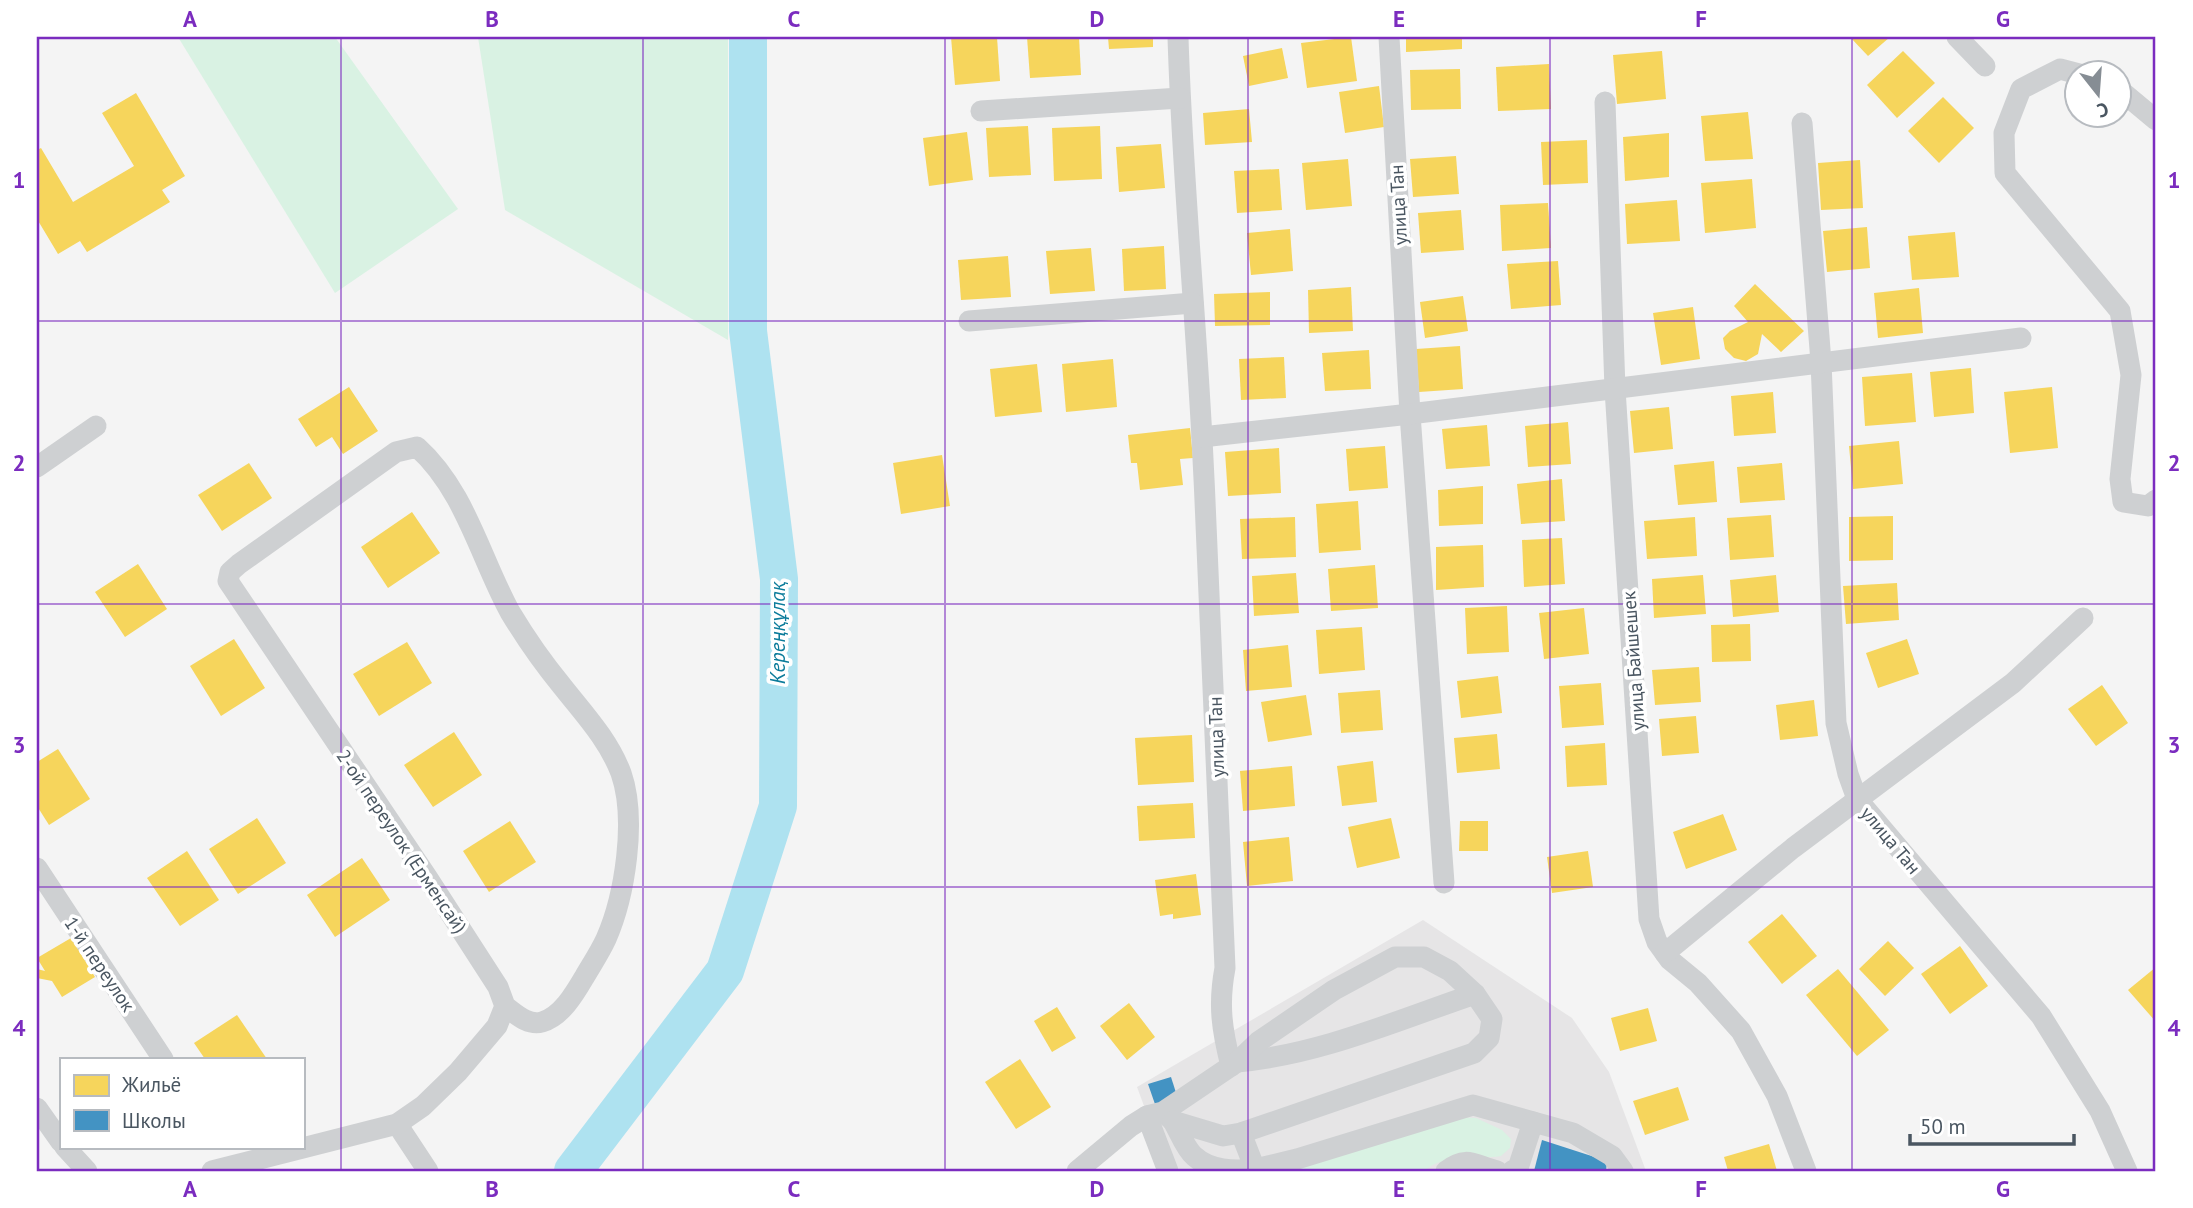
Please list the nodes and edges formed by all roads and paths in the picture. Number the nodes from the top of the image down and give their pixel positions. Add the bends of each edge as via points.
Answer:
1 (1178, 37) edge
2 (1389, 37) edge
3 (1958, 37) edge
4 (1985, 66) dead end
5 (2064, 70) edge
6 (1180, 98) junction
7 (1605, 102) dead end
8 (2134, 102) edge
9 (981, 111) dead end
10 (2156, 120) edge
11 (1802, 123) dead end
12 (1193, 303) junction
13 (969, 321) dead end
14 (2021, 338) dead end
15 (1821, 362) junction
16 (1615, 389) junction
17 (1410, 414) junction
18 (96, 426) dead end
19 (1202, 437) junction
20 (37, 467) edge
21 (2156, 500) edge
22 (2083, 618) dead end
23 (1857, 799) junction
24 (37, 868) edge
25 (1444, 883) dead end
26 (1665, 953) junction
27 (1475, 994) junction
28 (505, 1006) junction
29 (162, 1058) edge
30 (1234, 1064) junction
31 (37, 1108) edge
32 (1161, 1116) junction
33 (1533, 1122) junction
34 (397, 1125) junction
35 (1241, 1133) junction
36 (60, 1141) edge
37 (66, 1148) edge
38 (222, 1148) edge
39 (233, 1165) junction
40 (1255, 1169) junction
41 (87, 1171) edge
42 (212, 1171) edge
43 (428, 1171) edge
44 (1077, 1171) edge
45 (1168, 1171) edge
46 (1446, 1171) edge
47 (1497, 1171) edge
48 (1512, 1171) edge
49 (1623, 1171) edge
50 (1806, 1171) edge
51 (2127, 1171) edge

1 - 6 street, улица Тан
2 - 17 street, улица Тан
3 - 4 street
5 - 21 street via 2021,89 2004,133 2005,173 2120,311 2131,375 2120,478 2123,502 2148,506
6 - 9 street
6 - 12 street, улица Тан
7 - 16 street, улица Байшешек
8 - 10 street
11 - 15 street, улица Тан
12 - 13 street
12 - 19 street, улица Тан
14 - 15 street
15 - 16 street
15 - 23 street, улица Тан via 1836,723
16 - 17 street
16 - 26 street, улица Байшешек via 1649,919
17 - 19 street
17 - 25 street, улица Тан
18 - 20 street
19 - 30 street, улица Тан via 1225,968 1220,996 1223,1036
22 - 23 street via 2014,684
23 - 26 street
23 - 51 street, улица Тан via 2041,1016 2100,1111
24 - 29 street, 1-й переулок
26 - 50 street, улица Байшешек via 1741,1031 1777,1096
27 - 30 street via 1324,1045
27 - 30 street via 1450,971 1424,957 1395,957 1334,990
27 - 35 street via 1492,1019 1489,1038 1474,1052
28 - 28 street, 2-ой переулок (Ерменсай) via 498,987 428,877 229,581 230,572 239,564 396,452 417,447 464,512 515,620 605,741 621,774 628,804 624,879 606,939 575,993 556,1015 541,1023 525,1021
28 - 34 street via 497,1026 458,1072
30 - 32 street
31 - 36 street
32 - 35 street via 1223,1136
32 - 40 street via 1193,1156 1232,1171
32 - 44 street via 1132,1126
32 - 45 street
33 - 40 street via 1473,1105
33 - 48 street via 1518,1168
33 - 49 street via 1573,1133 1601,1148
34 - 39 street
34 - 43 street
35 - 40 street
37 - 41 street
38 - 39 street
39 - 42 street
46 - 47 street via 1469,1161

